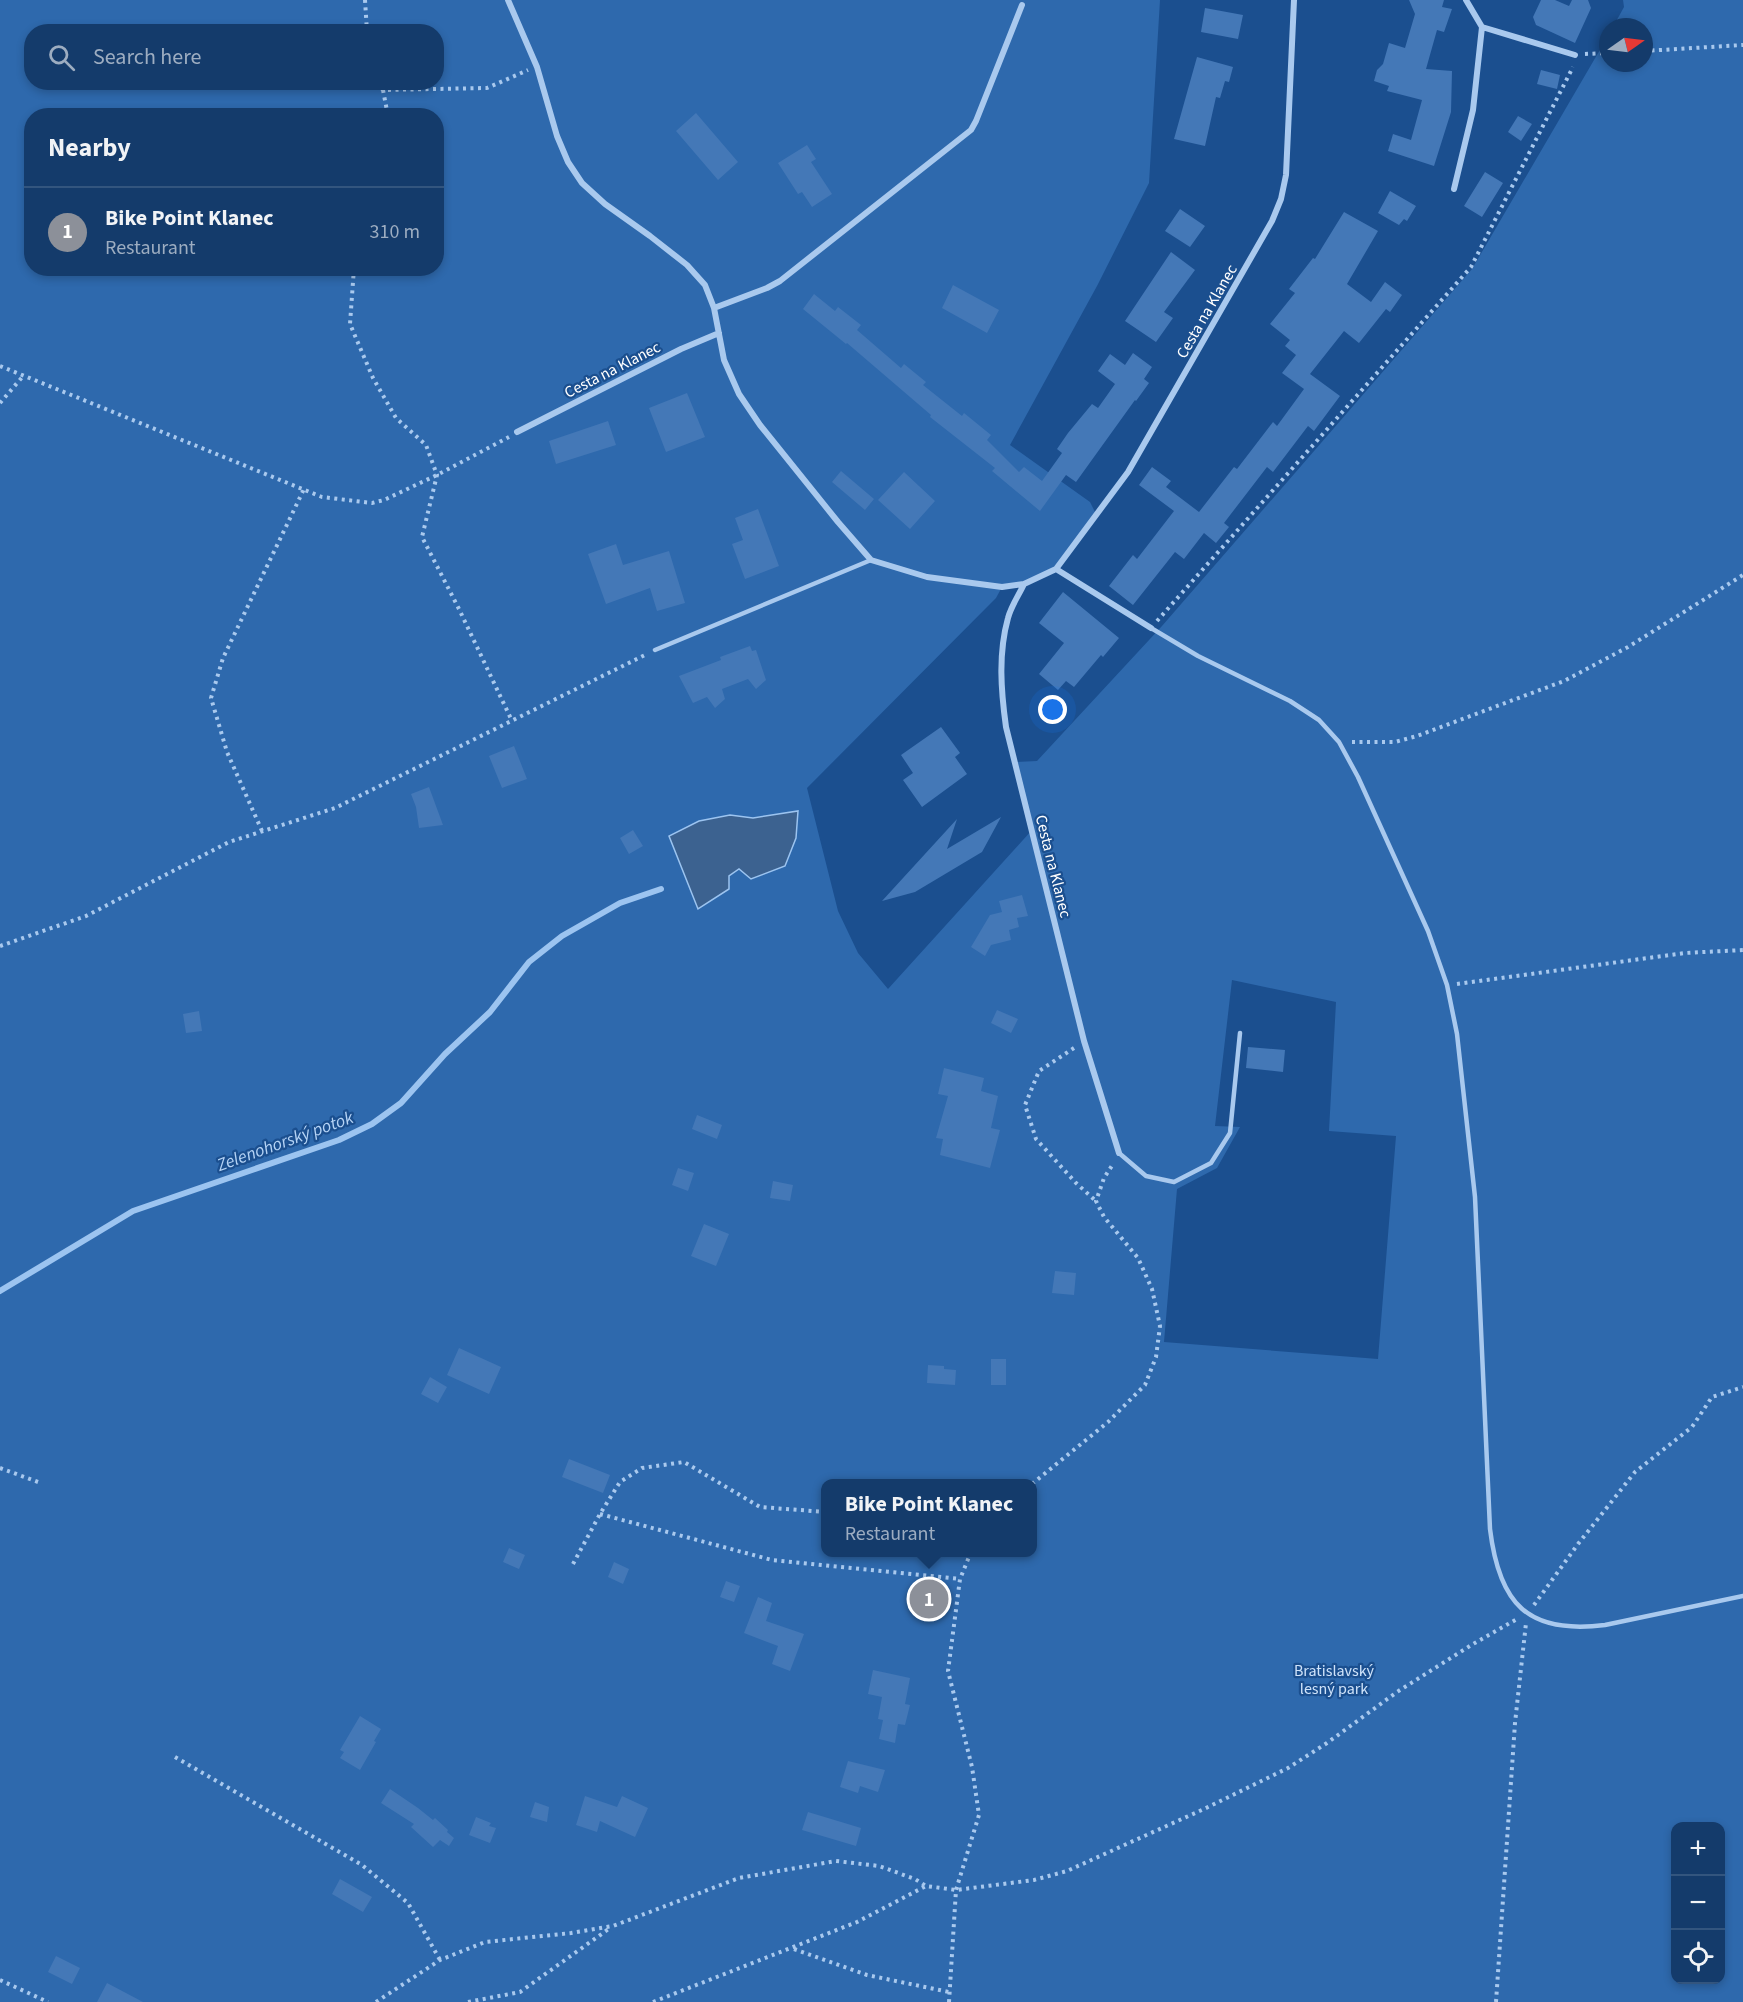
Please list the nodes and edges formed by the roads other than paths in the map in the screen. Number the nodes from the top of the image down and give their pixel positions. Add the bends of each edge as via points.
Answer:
1 (508, 0) edge
2 (1294, 0) edge
3 (1466, 0) edge
4 (1022, 5) dead end
5 (1482, 27) junction
6 (1575, 55) road end
7 (1454, 189) dead end
8 (714, 308) junction
9 (719, 333) junction
10 (517, 432) road end
11 (871, 560) junction
12 (1056, 569) junction
13 (1024, 584) junction
14 (1151, 628) joint
15 (655, 650) road end
16 (1240, 1033) dead end
17 (1119, 1153) joint
18 (1743, 1596) edge

1 - 8 street via 537,67 557,136 582,183 687,265 705,285
2 - 12 street, Cesta na Klanec via 1286,175 1281,200 1128,472
3 - 5 street
4 - 8 street via 971,129 780,281
5 - 6 street
5 - 7 street via 1473,110
8 - 9 street
9 - 10 street, Cesta na Klanec
9 - 11 street via 730,374 755,417
11 - 13 street, Cesta na Klanec via 927,577 1002,587
11 - 15 lane
12 - 13 street, Cesta na Klanec
12 - 14 street
13 - 17 street, Cesta na Klanec via 1008,616 1002,651 1003,704 1013,762 1084,1041
14 - 18 lane via 1319,720 1339,742 1358,777 1428,930 1447,985 1457,1034 1475,1197 1487,1487 1494,1558 1501,1580 1527,1613 1544,1623 1563,1627 1605,1625
16 - 17 lane via 1230,1133 1211,1163 1174,1182 1146,1176

